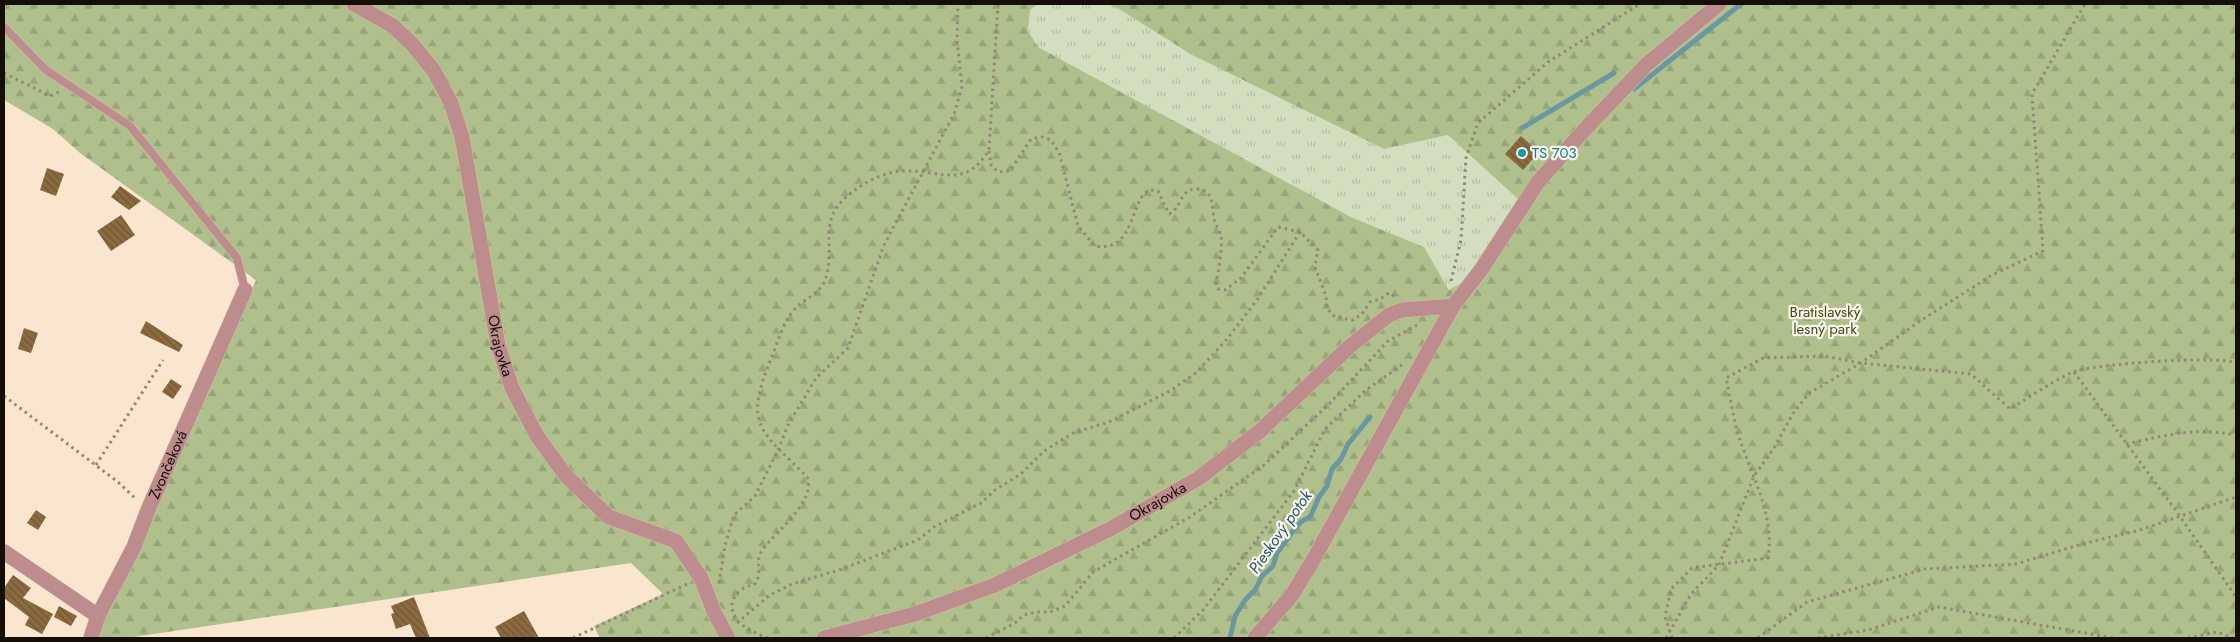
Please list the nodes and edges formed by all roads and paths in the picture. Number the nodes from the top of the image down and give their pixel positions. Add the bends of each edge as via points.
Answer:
1 (354, 4) edge
2 (958, 4) edge
3 (998, 4) edge
4 (1640, 4) edge
5 (1719, 4) edge
6 (2085, 4) edge
7 (4, 28) edge
8 (4, 73) edge
9 (71, 87) junction
10 (989, 150) junction
11 (924, 171) junction
12 (1300, 232) junction
13 (245, 290) joint
14 (1453, 306) junction
15 (1402, 310) junction
16 (1421, 323) dead end
17 (163, 360) dead end
18 (1405, 362) dead end
19 (2236, 363) edge
20 (1861, 364) junction
21 (2074, 372) junction
22 (4, 396) edge
23 (2236, 435) edge
24 (2126, 444) junction
25 (778, 450) junction
26 (96, 465) junction
27 (1754, 476) junction
28 (2236, 497) edge
29 (148, 510) junction
30 (2180, 515) junction
31 (4, 552) edge
32 (1719, 566) junction
33 (701, 578) junction
34 (718, 588) dead end
35 (2236, 598) edge
36 (98, 616) junction
37 (738, 621) junction
38 (1670, 631) junction
39 (727, 637) edge
40 (91, 638) edge
41 (573, 638) edge
42 (768, 638) edge
43 (824, 638) edge
44 (986, 638) edge
45 (1174, 638) edge
46 (1255, 638) edge
47 (1666, 638) edge
48 (1672, 638) edge
49 (1758, 638) edge
50 (1818, 638) edge
51 (2113, 638) edge
52 (2188, 638) edge
53 (2233, 638) edge

1 - 33 street, Okrajovka via 393,26 413,45 434,71 450,103 462,137 498,345 512,388 538,436 567,477 609,517 676,541
2 - 11 path via 957,40 962,87 954,114
3 - 10 path
4 - 14 path via 1548,62 1478,123 1466,158 1460,250 1449,290
5 - 14 street via 1646,65 1538,182 1481,270
6 - 20 path via 2032,94 2043,251 1992,275
7 - 9 lane via 46,70
8 - 9 path via 50,96
9 - 13 lane via 130,126 237,258
10 - 11 path via 968,172 953,177
10 - 12 path via 991,165 998,172 1010,171 1031,139 1042,137 1051,140 1059,152 1078,226 1095,246 1104,248 1123,238 1131,226 1139,198 1146,191 1158,191 1169,214 1185,193 1195,189 1204,191 1212,198 1215,222 1222,237 1218,289 1225,290 1241,278 1278,227
11 - 25 path via 884,245 848,348 816,378 788,425
11 - 25 path via 900,171 878,177 861,185 838,206 828,234 825,282 792,312 758,393 759,422
12 - 15 path via 1318,250 1316,267 1327,308 1335,317 1357,318 1370,302 1389,293 1396,297
12 - 37 path via 1257,300 1227,339 1197,372 1170,391 1108,422 1073,433 1044,451 1022,474 994,490 981,503 934,527 918,540 792,584 770,595
13 - 29 street, Zvončeková
14 - 15 street, Okrajovka
14 - 46 street via 1312,562 1292,595
15 - 43 street, Okrajovka via 1389,315 1349,347 1260,431 1198,478 1153,506 995,585 915,614
16 - 44 path via 1388,341 1328,405 1264,465 1190,517 1093,572 1065,606 1050,612 1024,615
17 - 26 path
18 - 45 path via 1366,390 1325,429 1294,490 1203,610
19 - 21 path via 2121,363
20 - 21 path via 1971,374 2010,409
20 - 27 path via 1809,393
20 - 27 path via 1825,356 1764,358 1726,378 1738,432
21 - 24 path
22 - 26 path
23 - 24 path via 2184,431
24 - 30 path
25 - 34 path via 755,496 734,515
25 - 37 path via 807,477 810,490 804,503 761,551 757,564 759,579 738,591 733,599 732,609
26 - 29 path
27 - 32 path
27 - 32 path via 1766,510 1771,542 1768,558
28 - 30 path
29 - 36 street, Zvončeková via 134,547
30 - 35 path
30 - 49 path via 2140,530 2016,564 1925,569 1807,602
31 - 36 street
32 - 38 path via 1691,594
32 - 38 path via 1692,568 1671,589 1665,617
33 - 39 street, Okrajovka
33 - 41 path
36 - 40 street, Zvončeková
37 - 39 path
37 - 42 path
38 - 47 path
38 - 48 path
50 - 51 path via 1868,630 1939,607
52 - 53 path via 2217,632

